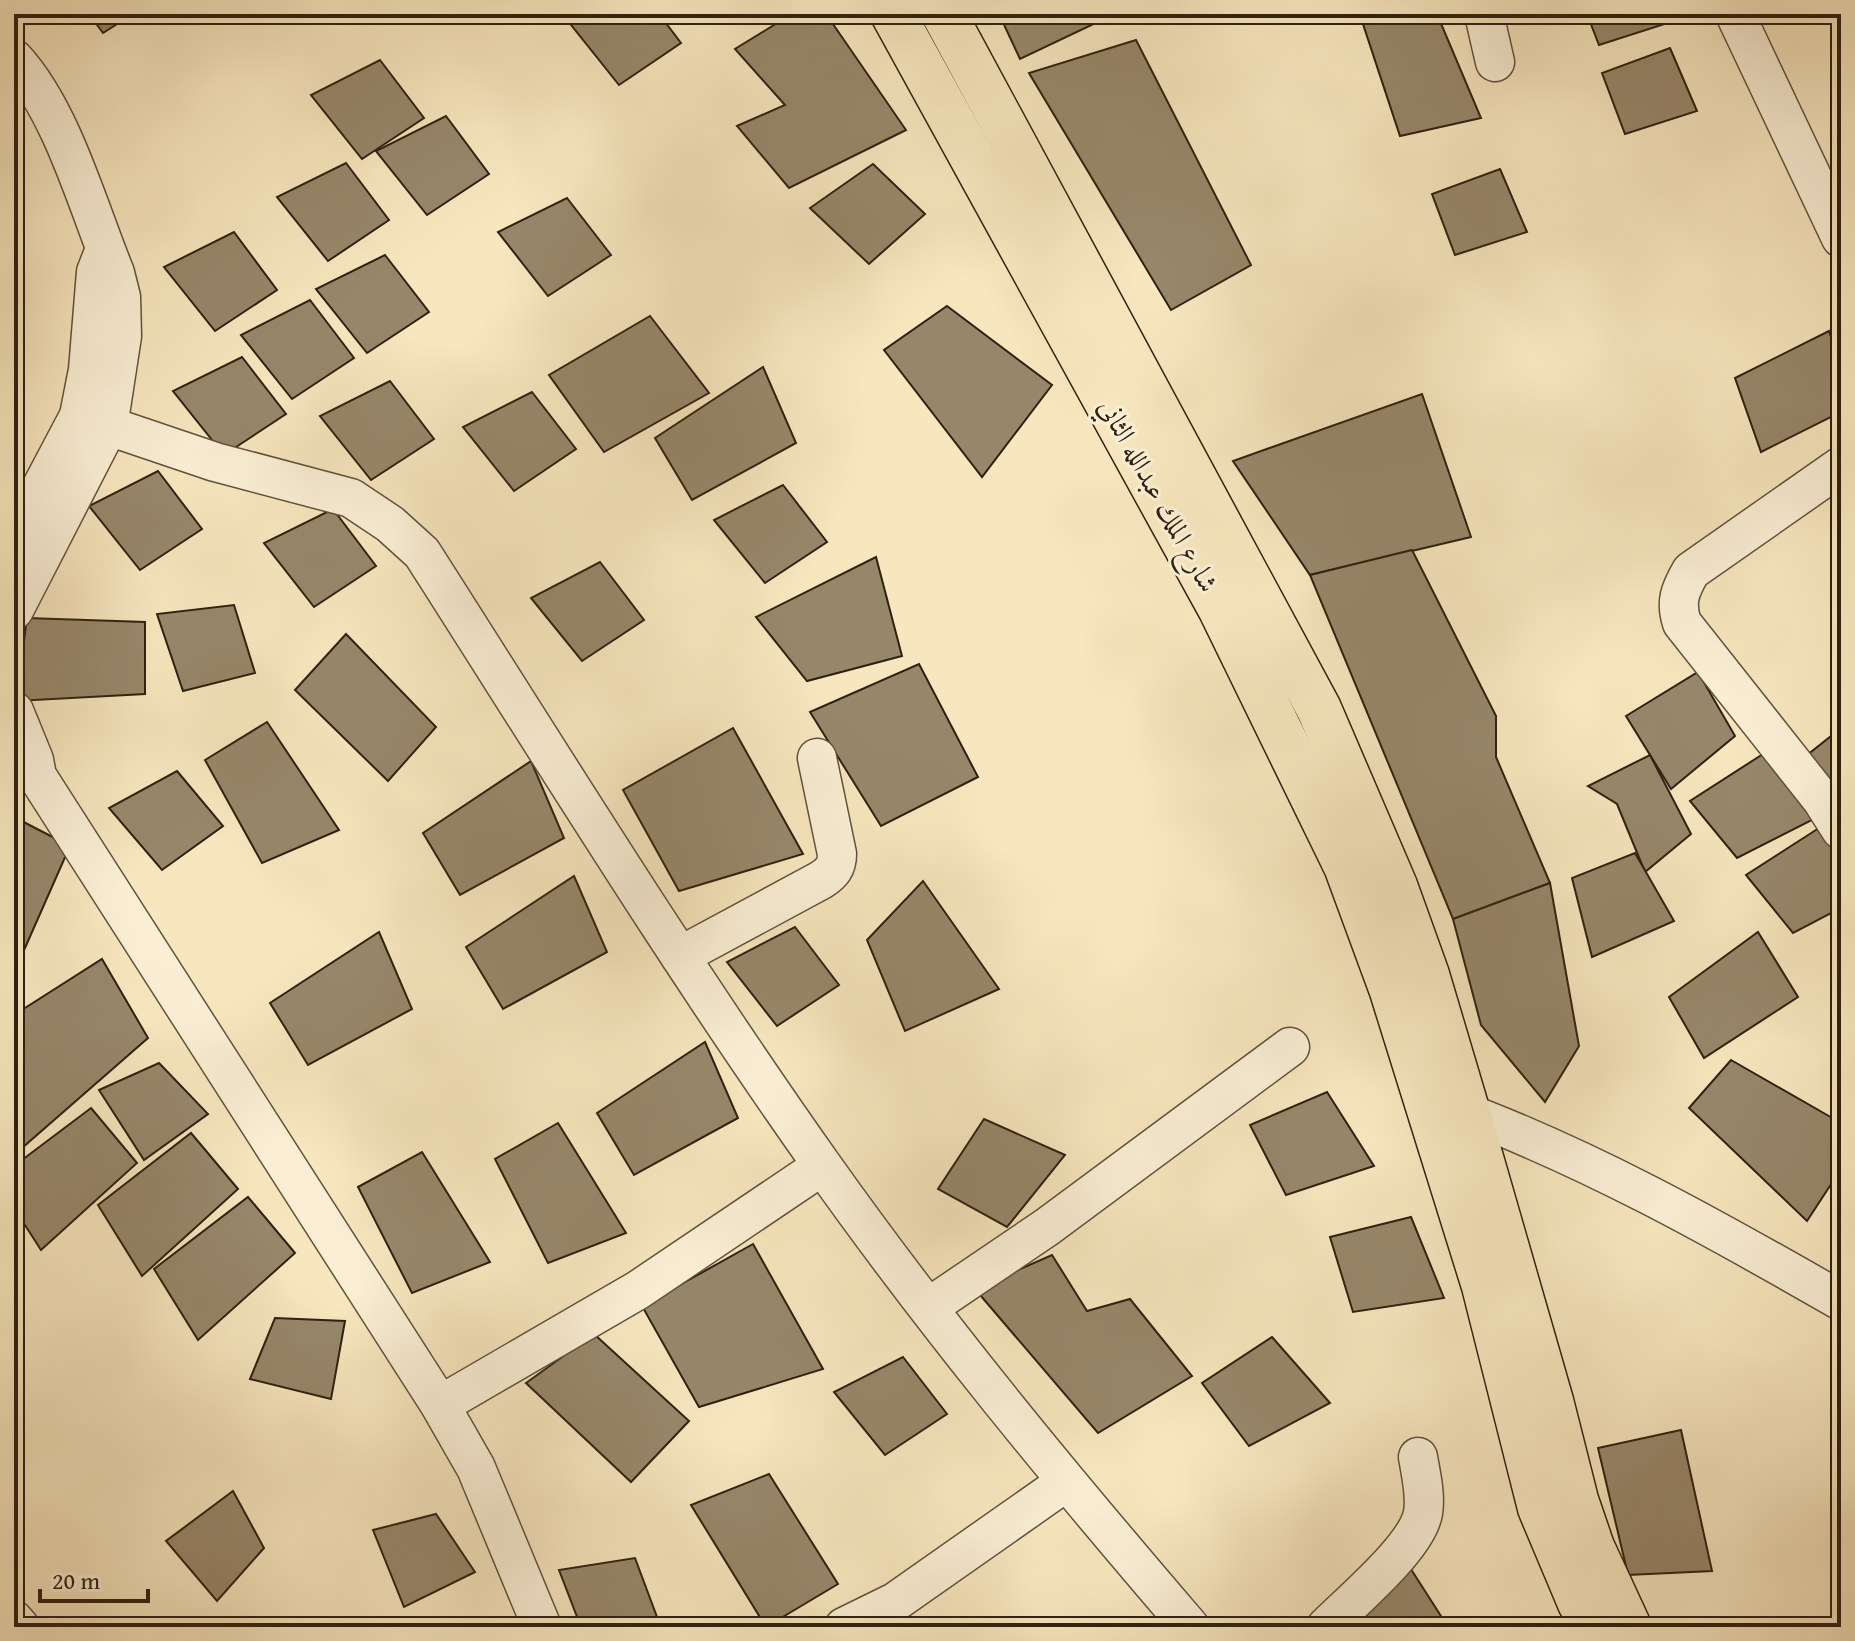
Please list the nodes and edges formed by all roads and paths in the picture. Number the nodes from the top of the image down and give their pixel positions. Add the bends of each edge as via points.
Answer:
1 (893, 14) edge
2 (944, 14) edge
3 (1484, 14) edge
4 (1735, 14) edge
5 (14, 59) edge
6 (1495, 62) dead end
7 (1841, 238) edge
8 (94, 422) junction
9 (1841, 466) edge
10 (14, 539) edge
11 (14, 610) edge
12 (14, 711) edge
13 (817, 758) dead end
14 (26, 768) edge
15 (1841, 830) edge
16 (680, 956) junction
17 (1410, 983) junction
18 (1290, 1047) dead end
19 (1425, 1097) junction
20 (1468, 1113) junction
21 (822, 1166) junction
22 (1841, 1301) edge
23 (929, 1307) junction
24 (440, 1405) junction
25 (1418, 1457) dead end
26 (1066, 1482) junction
27 (14, 1620) edge
28 (20, 1627) edge
29 (542, 1627) edge
30 (844, 1627) edge
31 (1190, 1627) edge
32 (1326, 1627) edge
33 (1594, 1627) edge
34 (1629, 1627) edge

1 - 17 main road, شارع الملك عبدالله الثاني via 1221,610 1346,866
2 - 17 main road, شارع الملك عبدالله الثاني via 1319,709 1395,886
3 - 6 street
4 - 7 street
5 - 8 street via 60,132 105,249 96,272 88,370
8 - 10 street
8 - 11 street
8 - 16 street via 215,462 351,498 422,553
9 - 15 street via 1691,571 1676,606 1682,623
12 - 14 street via 34,760
13 - 16 street via 837,864 821,880
14 - 24 street
16 - 21 street
17 - 19 main road
17 - 20 main road
18 - 23 street via 1047,1227
19 - 20 street
19 - 33 main road via 1484,1286 1540,1508
20 - 22 street via 1706,1224
20 - 34 main road via 1576,1500
21 - 23 street
21 - 24 street via 638,1290
23 - 26 street
24 - 29 street via 476,1468
25 - 32 street via 1424,1502 1419,1528
26 - 30 street via 895,1602
26 - 31 street
27 - 28 street

